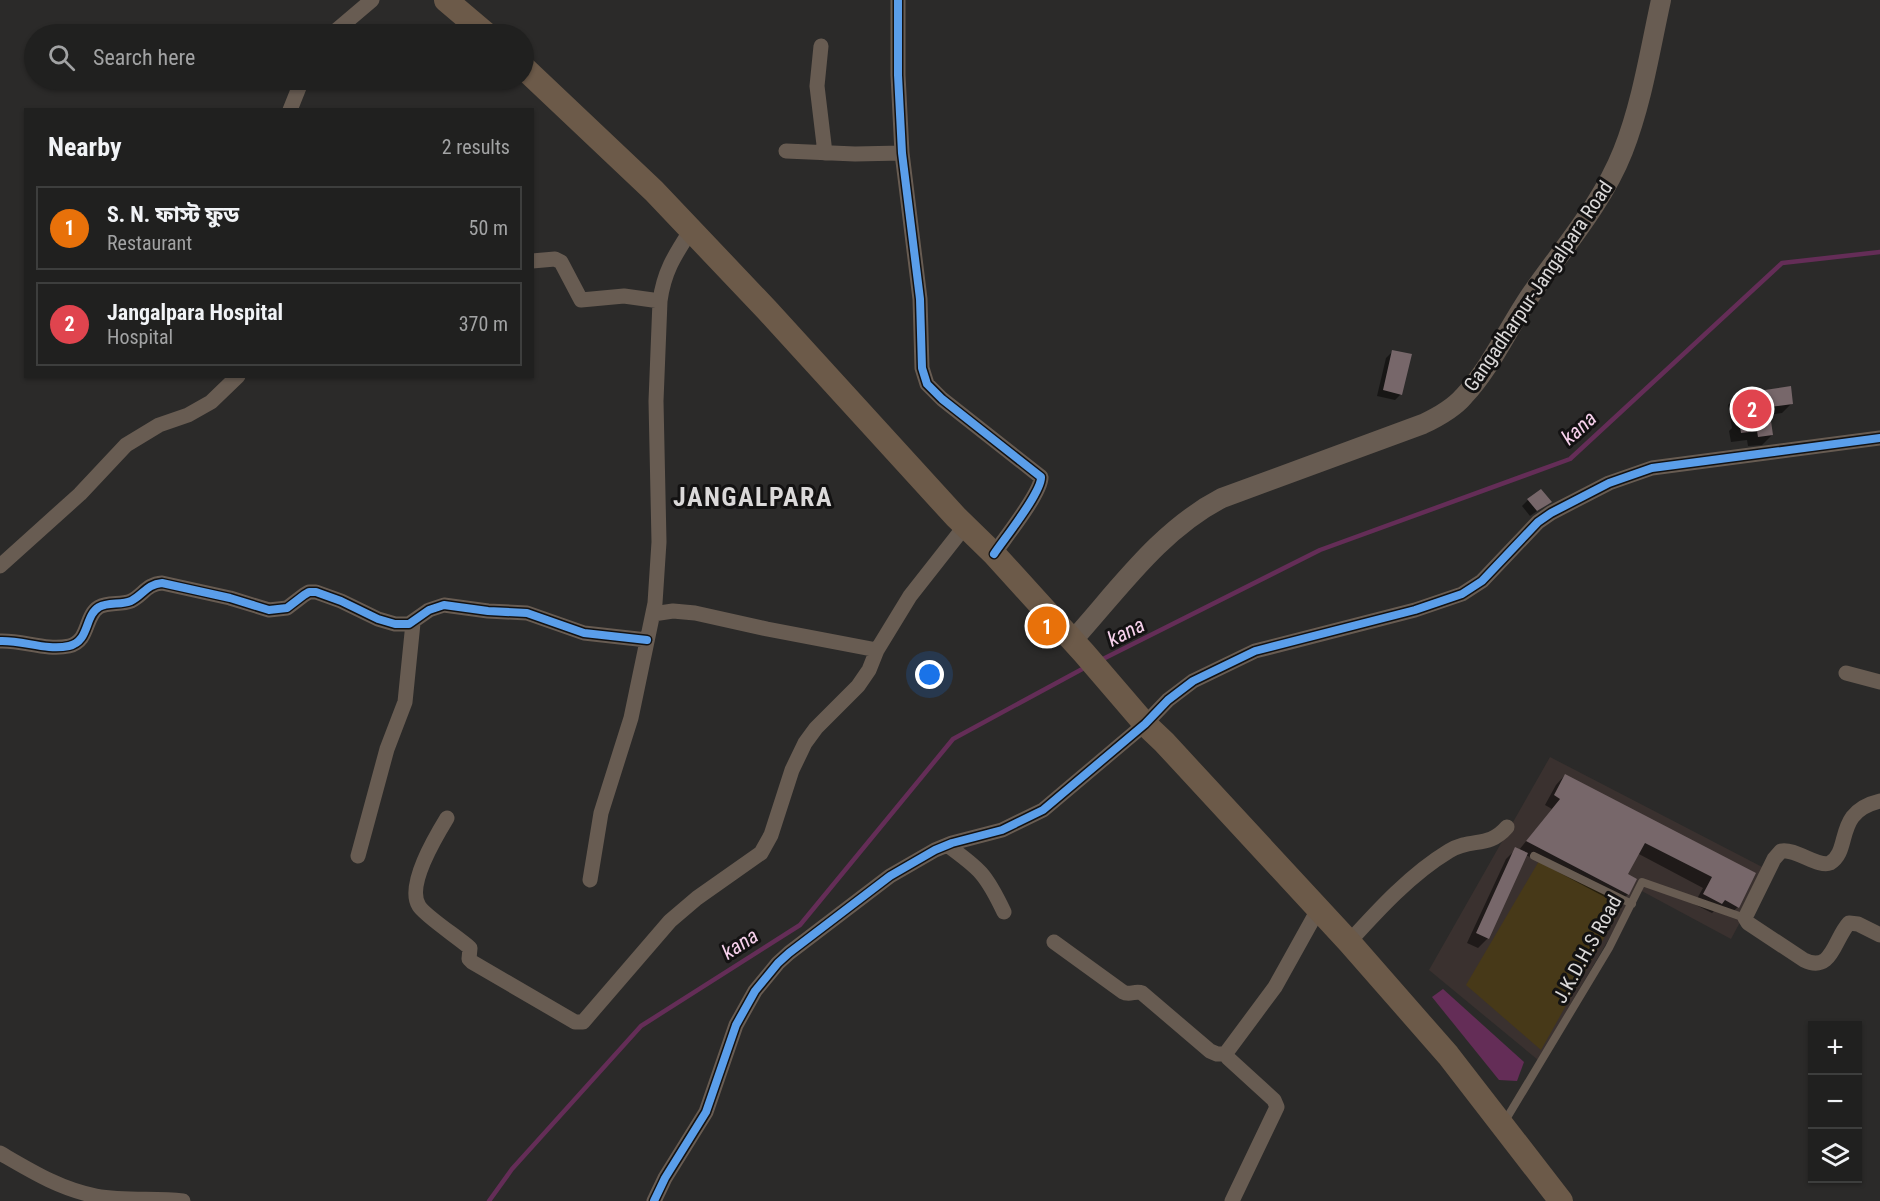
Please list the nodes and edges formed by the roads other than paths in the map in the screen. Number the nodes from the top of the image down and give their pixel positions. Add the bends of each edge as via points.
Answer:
1 (372, 0) edge
2 (446, 0) edge
3 (898, 0) edge
4 (1661, 0) edge
5 (344, 24) edge
6 (474, 24) edge
7 (821, 46) dead end
8 (534, 77) edge
9 (298, 90) edge
10 (291, 108) edge
11 (786, 151) dead end
12 (825, 153) junction
13 (902, 153) junction
14 (691, 230) junction
15 (534, 261) edge
16 (660, 301) junction
17 (236, 378) edge
18 (1880, 438) edge
19 (965, 526) junction
20 (994, 554) junction
21 (0, 566) edge
22 (653, 615) junction
23 (413, 622) junction
24 (647, 640) junction
25 (0, 641) edge
26 (1079, 647) junction
27 (877, 650) junction
28 (1846, 673) dead end
29 (1880, 682) edge
30 (1144, 724) junction
31 (1880, 801) edge
32 (447, 818) dead end
33 (1507, 827) dead end
34 (947, 845) junction
35 (358, 856) dead end
36 (1534, 856) dead end
37 (590, 880) dead end
38 (1632, 904) junction
39 (1318, 908) junction
40 (1004, 912) dead end
41 (1745, 918) junction
42 (1880, 935) edge
43 (1054, 942) dead end
44 (1349, 942) junction
45 (1226, 1054) junction
46 (1503, 1125) junction
47 (0, 1153) edge
48 (183, 1201) edge
49 (654, 1201) edge
50 (1232, 1201) edge
51 (1561, 1201) edge

1 - 5 street
2 - 6 main road
3 - 13 street
4 - 26 street, Gangadharpur-Jangalpara Road via 1632,126 1614,171 1599,200 1464,397 1423,424 1222,498 1193,515 1153,550
7 - 12 street via 818,86
8 - 14 main road
9 - 10 street
11 - 12 street
12 - 13 street
13 - 20 street via 918,276 921,356 926,381 942,399 1041,477 1033,498
14 - 16 street via 670,263
14 - 19 main road
15 - 16 street via 561,262 580,300 624,296
16 - 22 street via 656,401 659,542
17 - 21 street via 201,408 159,425 126,445 80,494
18 - 30 street via 1630,474 1580,496 1538,522 1487,576 1462,594 1245,655 1186,685
19 - 20 main road
19 - 27 street via 916,587
20 - 26 main road
22 - 24 street
22 - 27 street via 673,611 695,613
23 - 24 street via 444,605 527,613 584,633
23 - 25 street via 386,622 316,592 309,592 276,611 158,583 133,600 99,608 85,635 70,646
23 - 35 street via 405,702 387,749
24 - 37 street via 632,718 601,813
26 - 30 main road
27 - 32 street via 858,686 805,743 761,853 670,921 583,1022 575,1022 472,962 470,948 420,907 416,893 422,867
28 - 29 street
30 - 34 street via 1043,810 1002,830
30 - 39 main road
31 - 41 street via 1862,806 1854,815 1831,862 1825,864 1781,851
33 - 44 street via 1491,841 1463,844 1438,857 1378,909
34 - 40 street via 984,874
34 - 49 street via 890,876 789,953 768,974 750,997 736,1025 706,1112
36 - 38 lane
38 - 41 lane, J.K.D.H.S Road via 1642,882
38 - 46 lane, J.K.D.H.S Road
39 - 44 main road
39 - 45 street via 1275,987
41 - 42 street via 1814,964 1828,958 1849,923
43 - 45 street via 1123,992 1142,993 1210,1051
44 - 46 main road
45 - 50 street via 1277,1107
46 - 51 main road
47 - 48 street via 70,1190 117,1199

